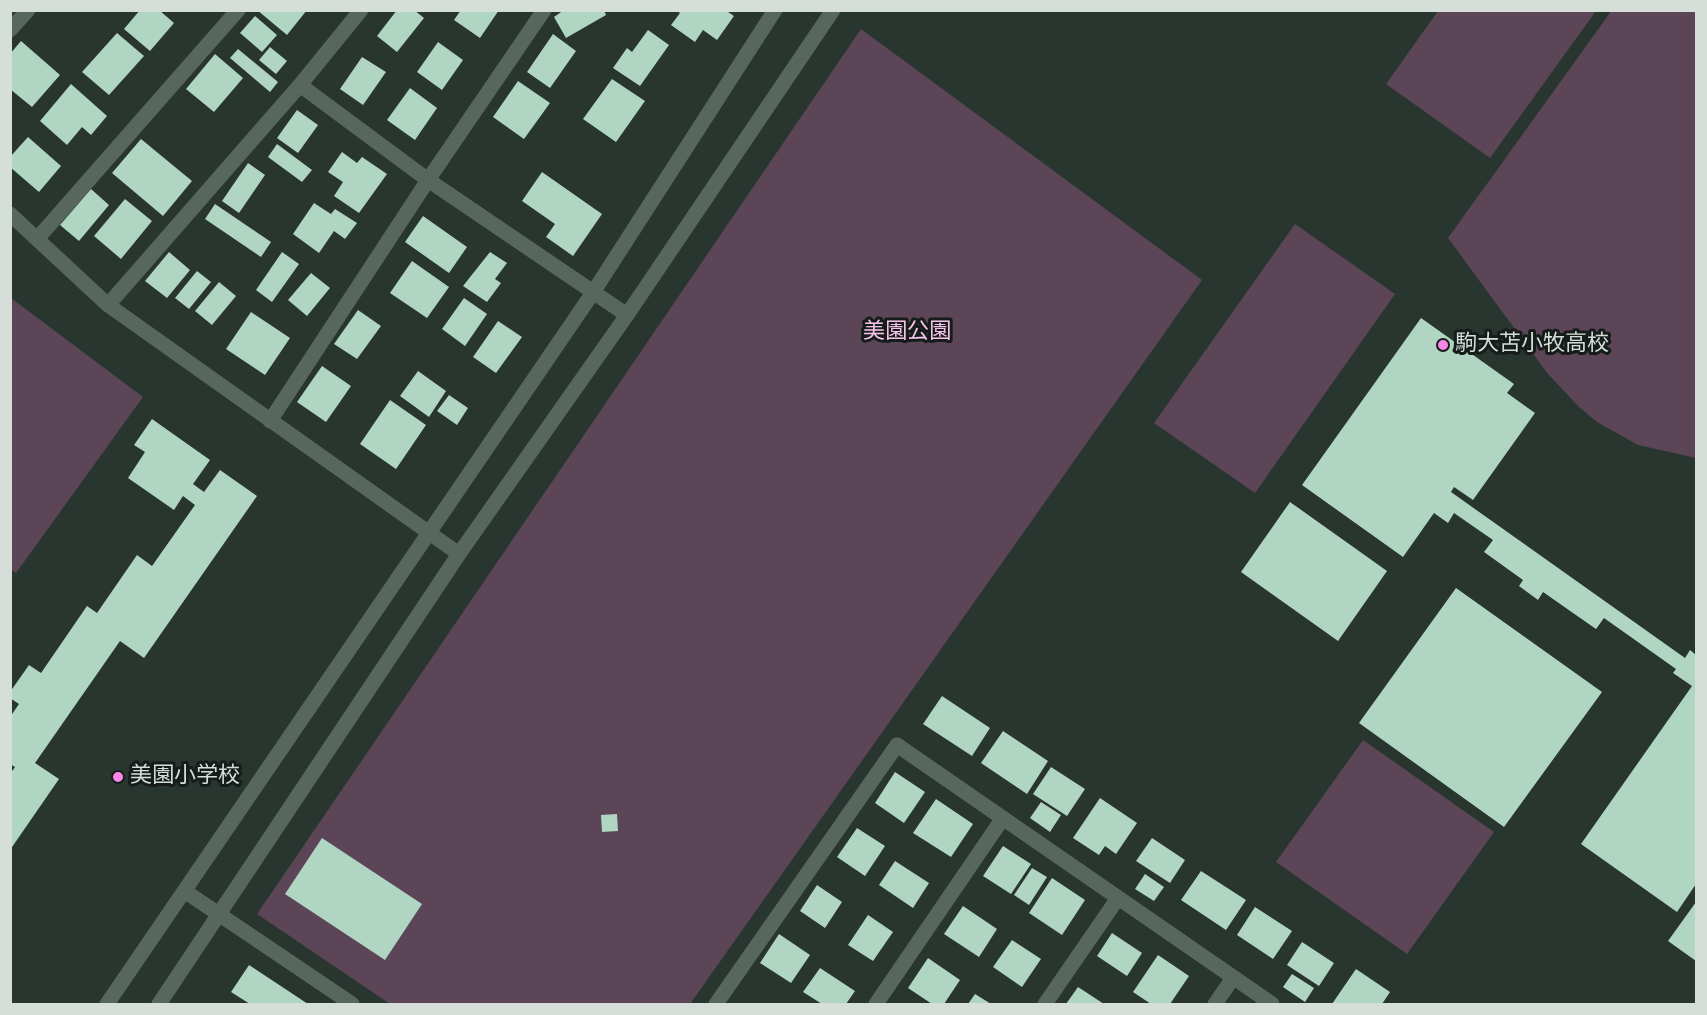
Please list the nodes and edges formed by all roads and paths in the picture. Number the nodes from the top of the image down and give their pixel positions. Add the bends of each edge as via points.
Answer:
1 (28, 10) edge
2 (238, 10) edge
3 (544, 10) edge
4 (775, 10) edge
5 (833, 10) edge
6 (359, 11) edge
7 (10, 30) edge
8 (300, 85) junction
9 (428, 180) junction
10 (10, 214) edge
11 (37, 239) junction
12 (592, 294) junction
13 (108, 305) junction
14 (627, 315) junction
15 (270, 421) junction
16 (427, 534) junction
17 (459, 554) junction
18 (1003, 818) junction
19 (186, 892) junction
20 (1118, 898) junction
21 (222, 914) junction
22 (1233, 978) junction
23 (107, 1005) edge
24 (159, 1005) edge
25 (352, 1005) edge
26 (716, 1005) edge
27 (876, 1005) edge
28 (1045, 1005) edge
29 (1215, 1005) edge
30 (1272, 1005) edge

1 - 7 street
2 - 11 street
3 - 9 street
4 - 12 street
5 - 14 street
6 - 8 street
8 - 9 street
8 - 13 street
9 - 12 street
9 - 15 street
10 - 11 street
11 - 13 street
12 - 14 street
12 - 16 street
13 - 15 street
14 - 17 street
15 - 16 street
16 - 17 street
16 - 19 street
17 - 21 street
18 - 20 street
18 - 26 street via 897,745
18 - 27 street
19 - 21 street
19 - 23 street
20 - 22 street
20 - 28 street
21 - 24 street
21 - 25 street
22 - 29 street
22 - 30 street

